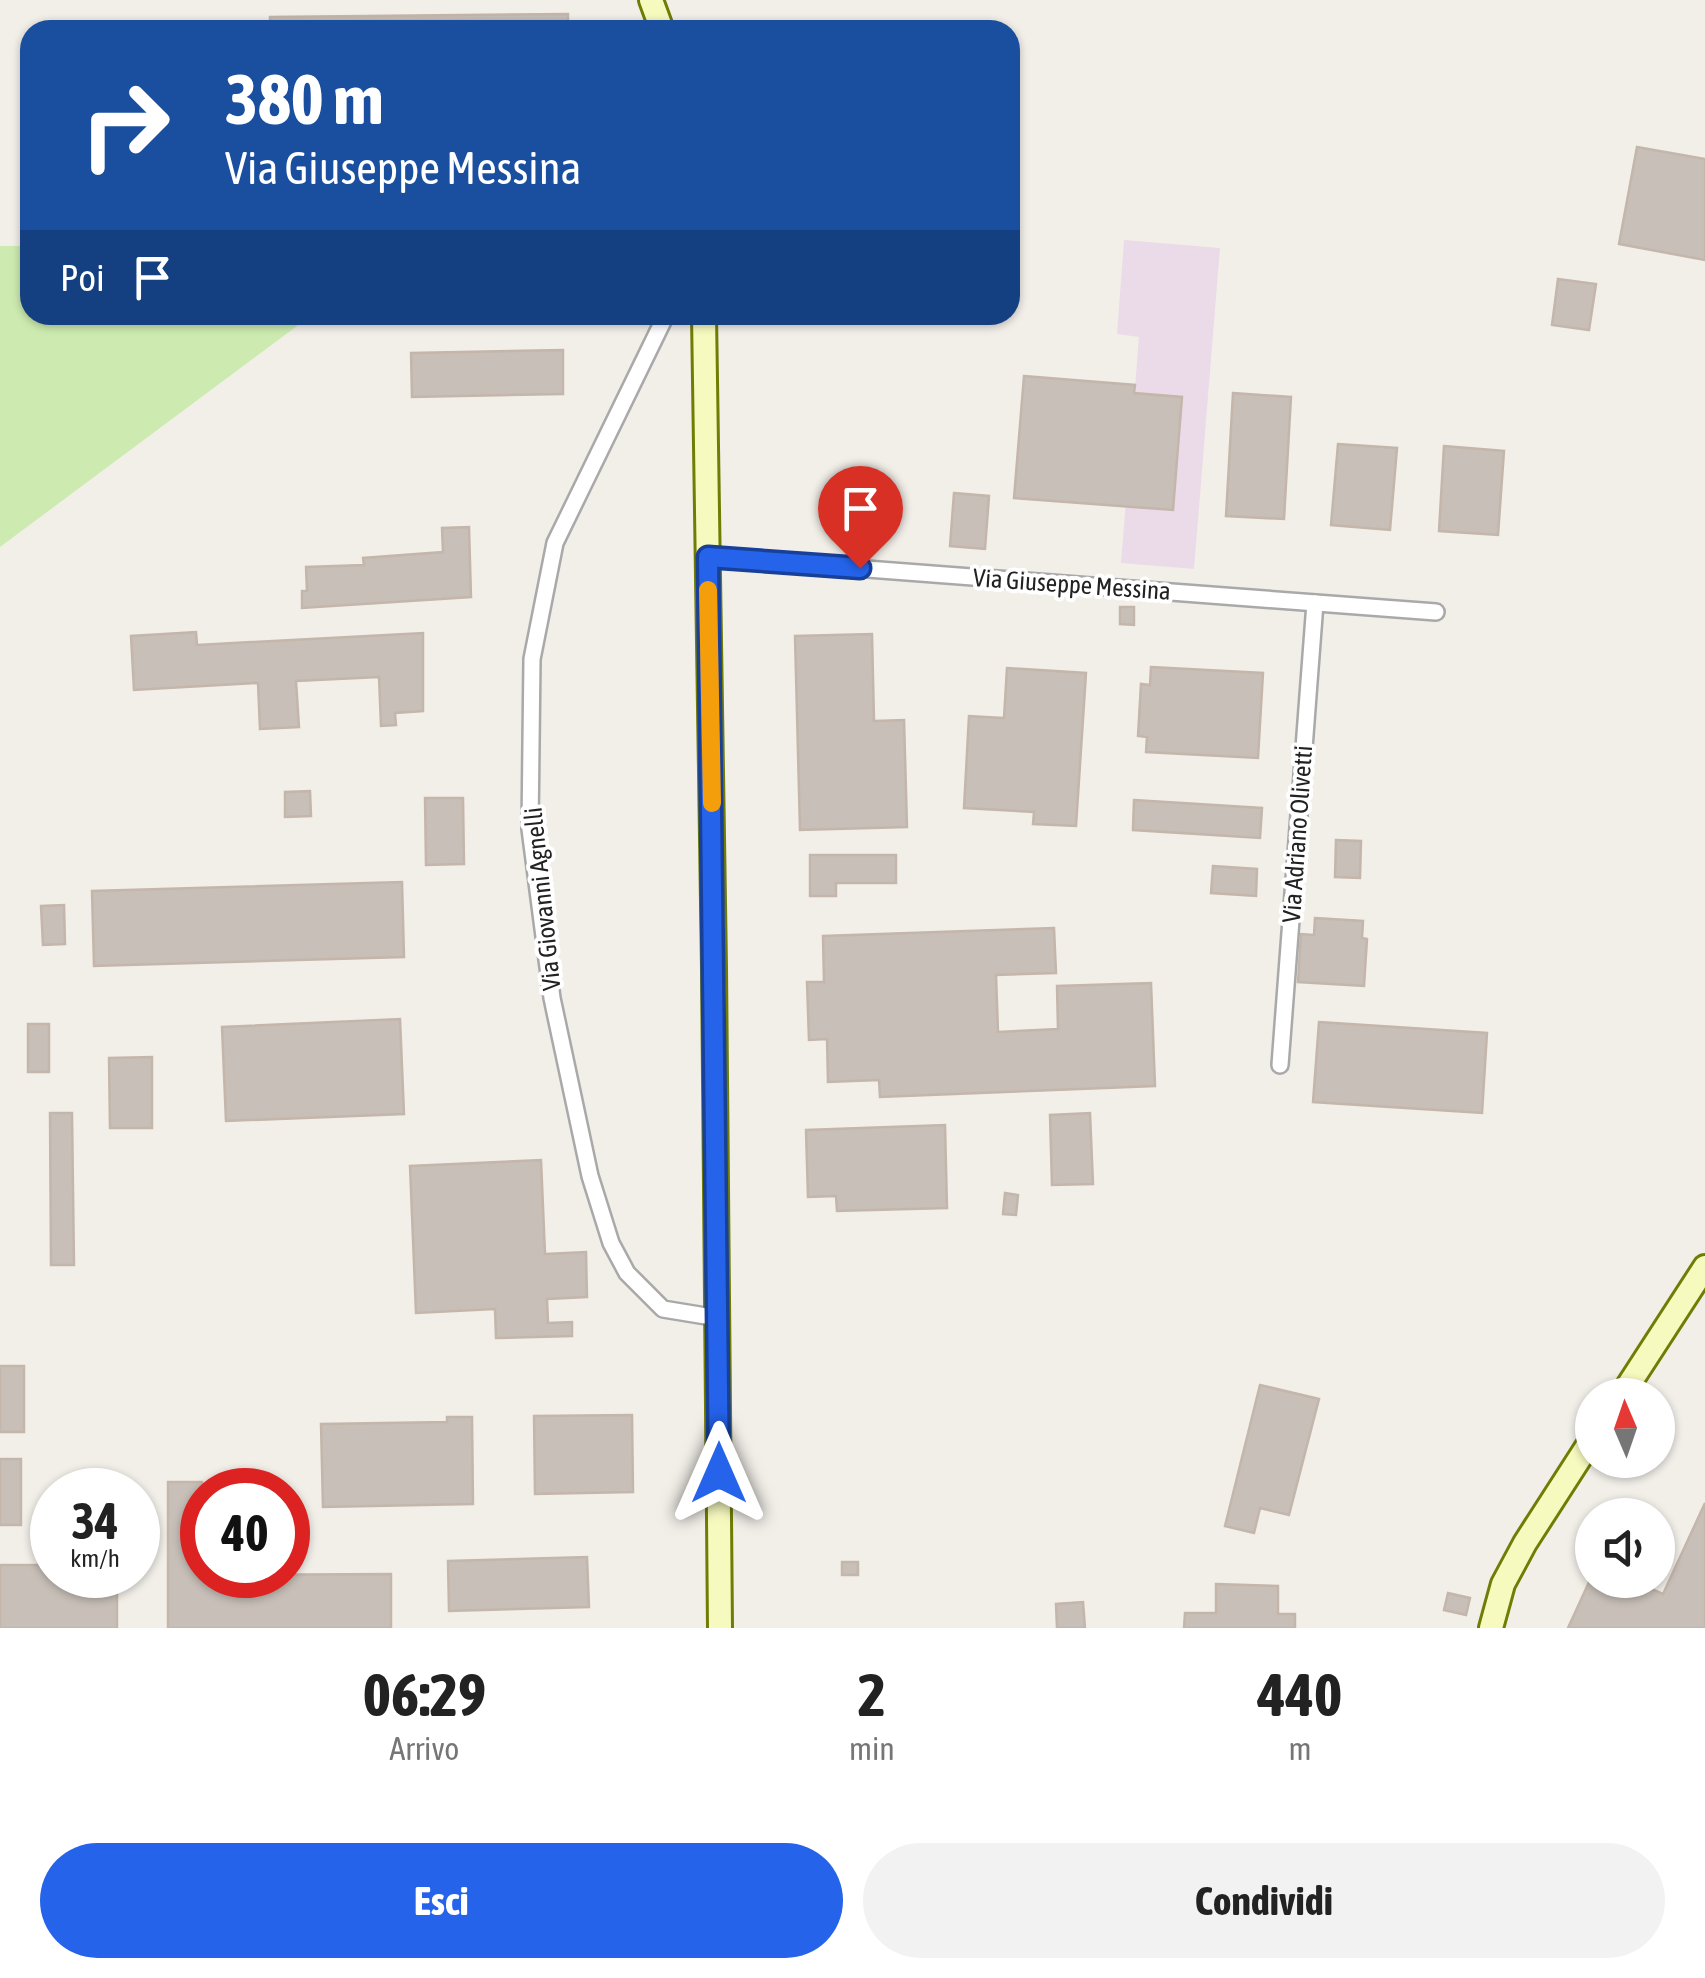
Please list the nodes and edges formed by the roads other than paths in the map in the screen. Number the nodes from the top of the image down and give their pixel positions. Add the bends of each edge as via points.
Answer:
1 (661, 325) edge
2 (704, 325) edge
3 (708, 557) junction
4 (1314, 603) junction
5 (1436, 612) dead end
6 (1280, 1065) dead end
7 (1705, 1267) edge
8 (718, 1318) junction
9 (1633, 1378) edge
10 (1575, 1466) edge
11 (720, 1628) edge
12 (1491, 1628) edge

1 - 8 street, Via Giovanni Agnelli via 555,543 532,660 530,829 552,998 611,1243 627,1273 664,1308
2 - 3 street
3 - 4 street, Via Giuseppe Messina
3 - 8 street
4 - 5 street, Via Giuseppe Messina
4 - 6 street, Via Adriano Olivetti
7 - 9 street
8 - 11 street
10 - 12 street via 1502,1584

